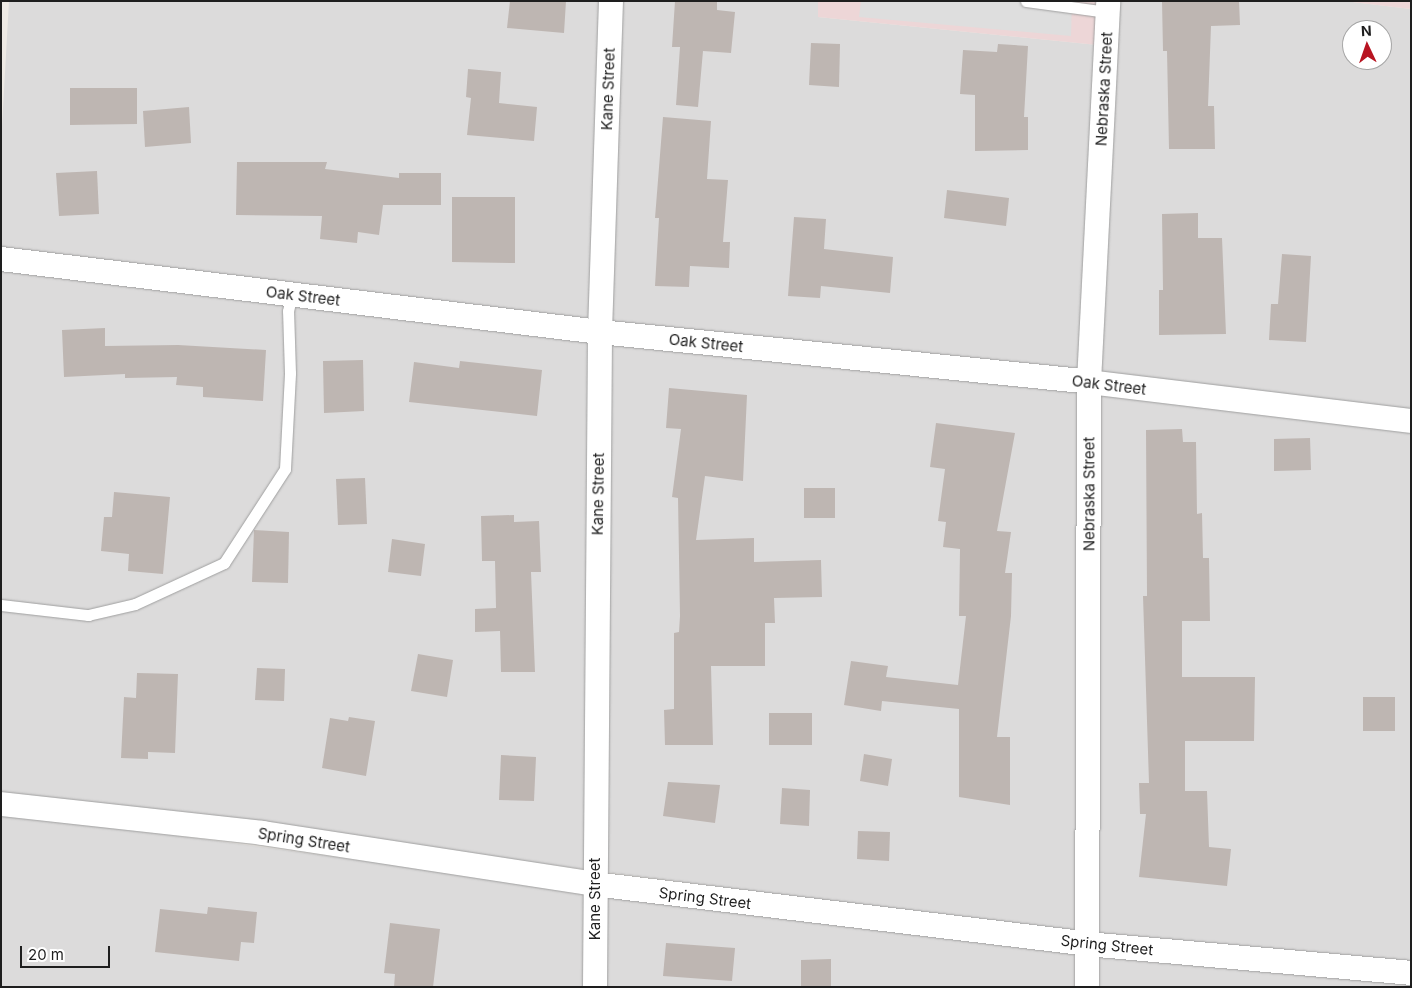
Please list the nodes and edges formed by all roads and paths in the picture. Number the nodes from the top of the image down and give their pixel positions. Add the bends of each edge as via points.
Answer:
1 (611, 1) edge
2 (1026, 1) edge
3 (1108, 6) edge
4 (1, 259) edge
5 (292, 294) junction
6 (600, 332) junction
7 (1089, 382) junction
8 (1411, 421) edge
9 (1, 605) edge
10 (1, 804) edge
11 (594, 884) junction
12 (1087, 944) junction
13 (1411, 974) edge
14 (595, 987) edge
15 (1088, 987) edge

1 - 6 street, Kane Street
2 - 3 lane
3 - 7 street, Nebraska Street
4 - 5 street, Oak Street
5 - 6 street, Oak Street
5 - 9 lane via 288,311 290,373 285,469 224,563 135,604 88,614
6 - 7 street, Oak Street
6 - 11 street, Kane Street
7 - 8 street, Oak Street
7 - 12 street, Nebraska Street
10 - 11 street, Spring Street via 262,833
11 - 12 street, Spring Street
11 - 14 street, Kane Street
12 - 13 street, Spring Street
12 - 15 street, Nebraska Street

